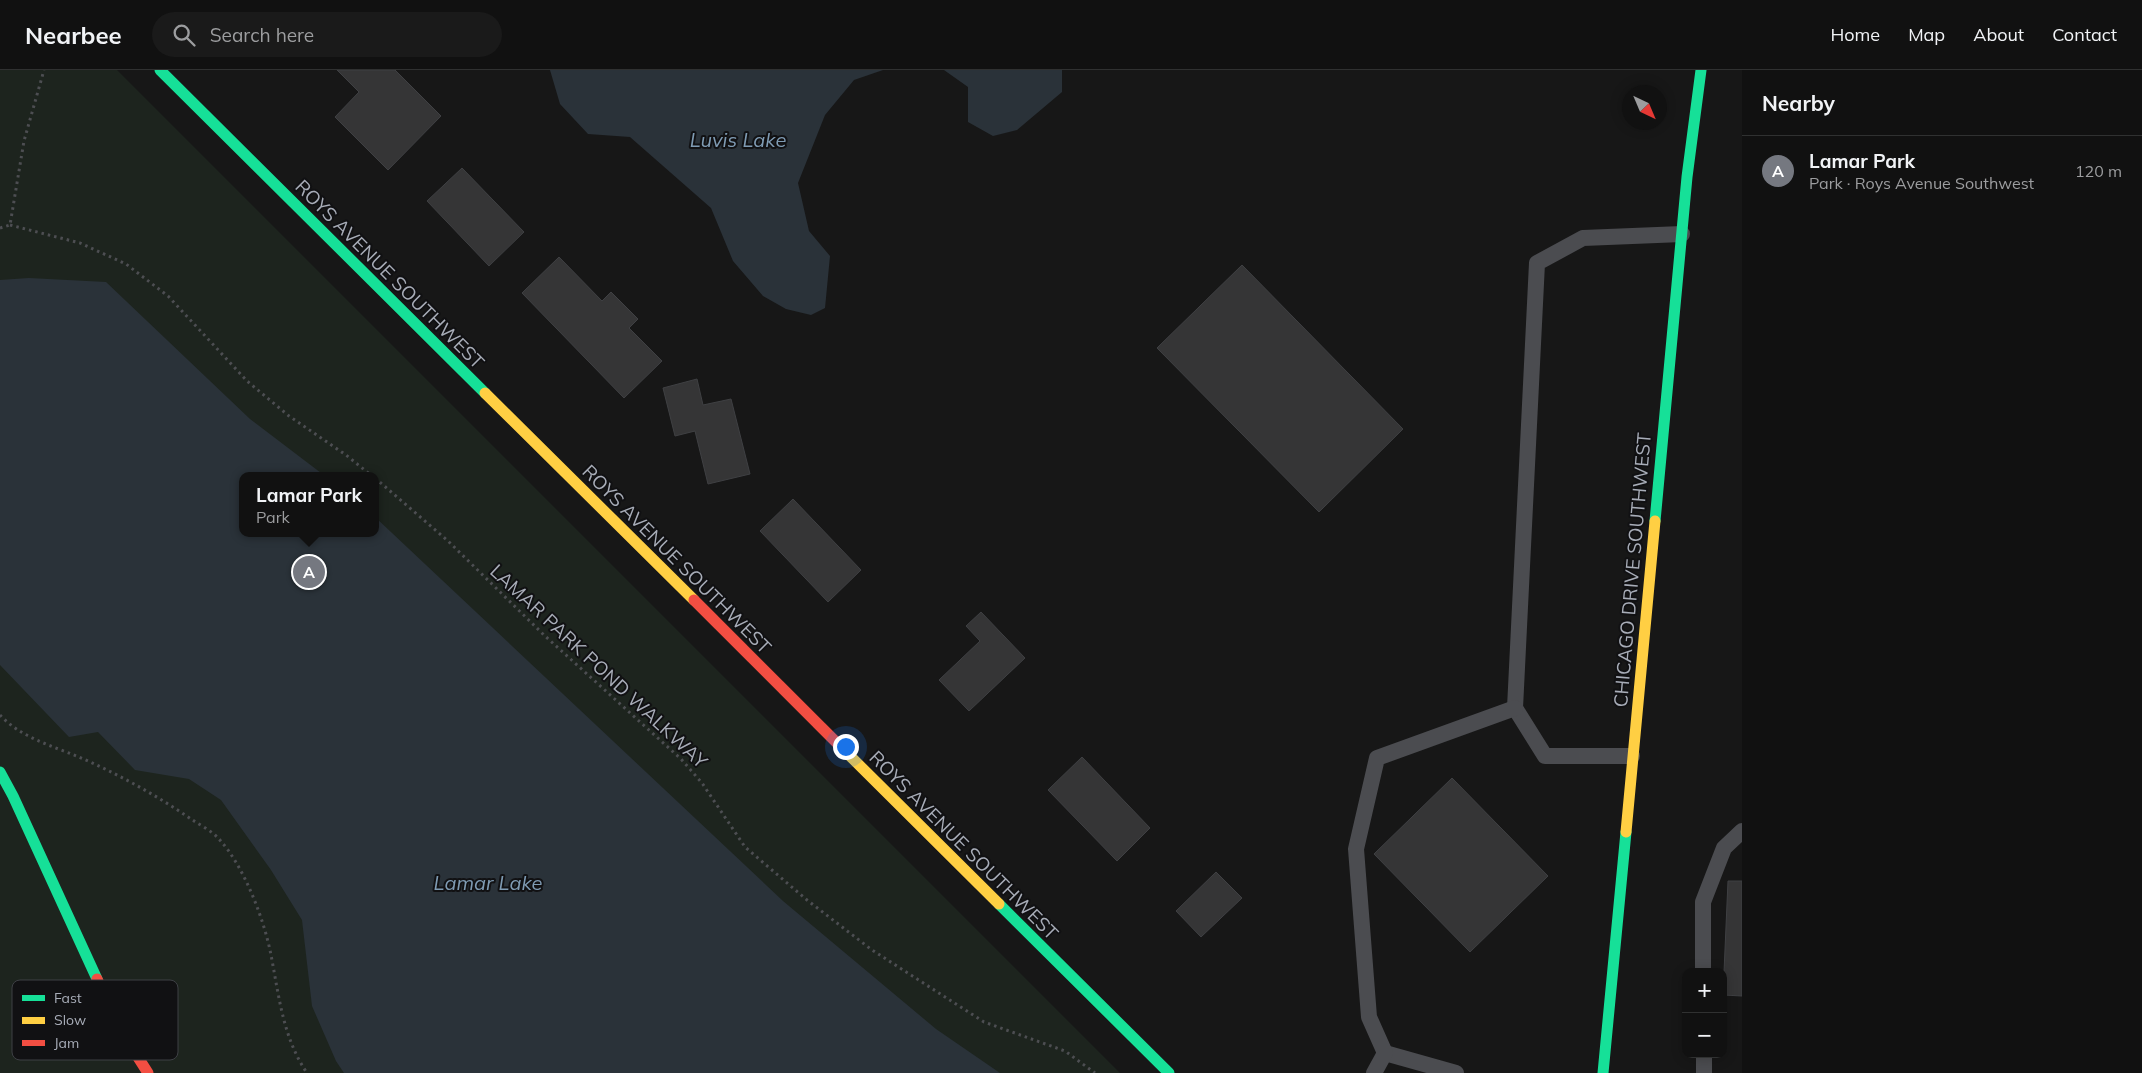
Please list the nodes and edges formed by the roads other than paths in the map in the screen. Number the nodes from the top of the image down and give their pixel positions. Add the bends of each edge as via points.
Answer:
1 (160, 70) edge
2 (1700, 70) edge
3 (1682, 234) junction
4 (1515, 708) junction
5 (1632, 756) junction
6 (0, 772) edge
7 (1742, 831) edge
8 (1703, 968) edge
9 (97, 980) edge
10 (1384, 1053) junction
11 (1704, 1058) edge
12 (140, 1060) edge
13 (148, 1073) edge
14 (1169, 1073) edge
15 (1374, 1073) edge
16 (1456, 1073) edge
17 (1603, 1073) edge
18 (1704, 1073) edge

1 - 14 street, ROYS AVENUE SOUTHWEST
2 - 3 street, CHICAGO DRIVE SOUTHWEST
3 - 4 lane via 1583,238 1537,263
3 - 5 street, CHICAGO DRIVE SOUTHWEST
4 - 5 lane via 1545,756
4 - 10 lane via 1377,758 1356,849 1369,1017
5 - 17 street, CHICAGO DRIVE SOUTHWEST
6 - 9 street
7 - 8 lane via 1724,848 1703,902
10 - 15 lane
10 - 16 lane
11 - 18 lane
12 - 13 street

